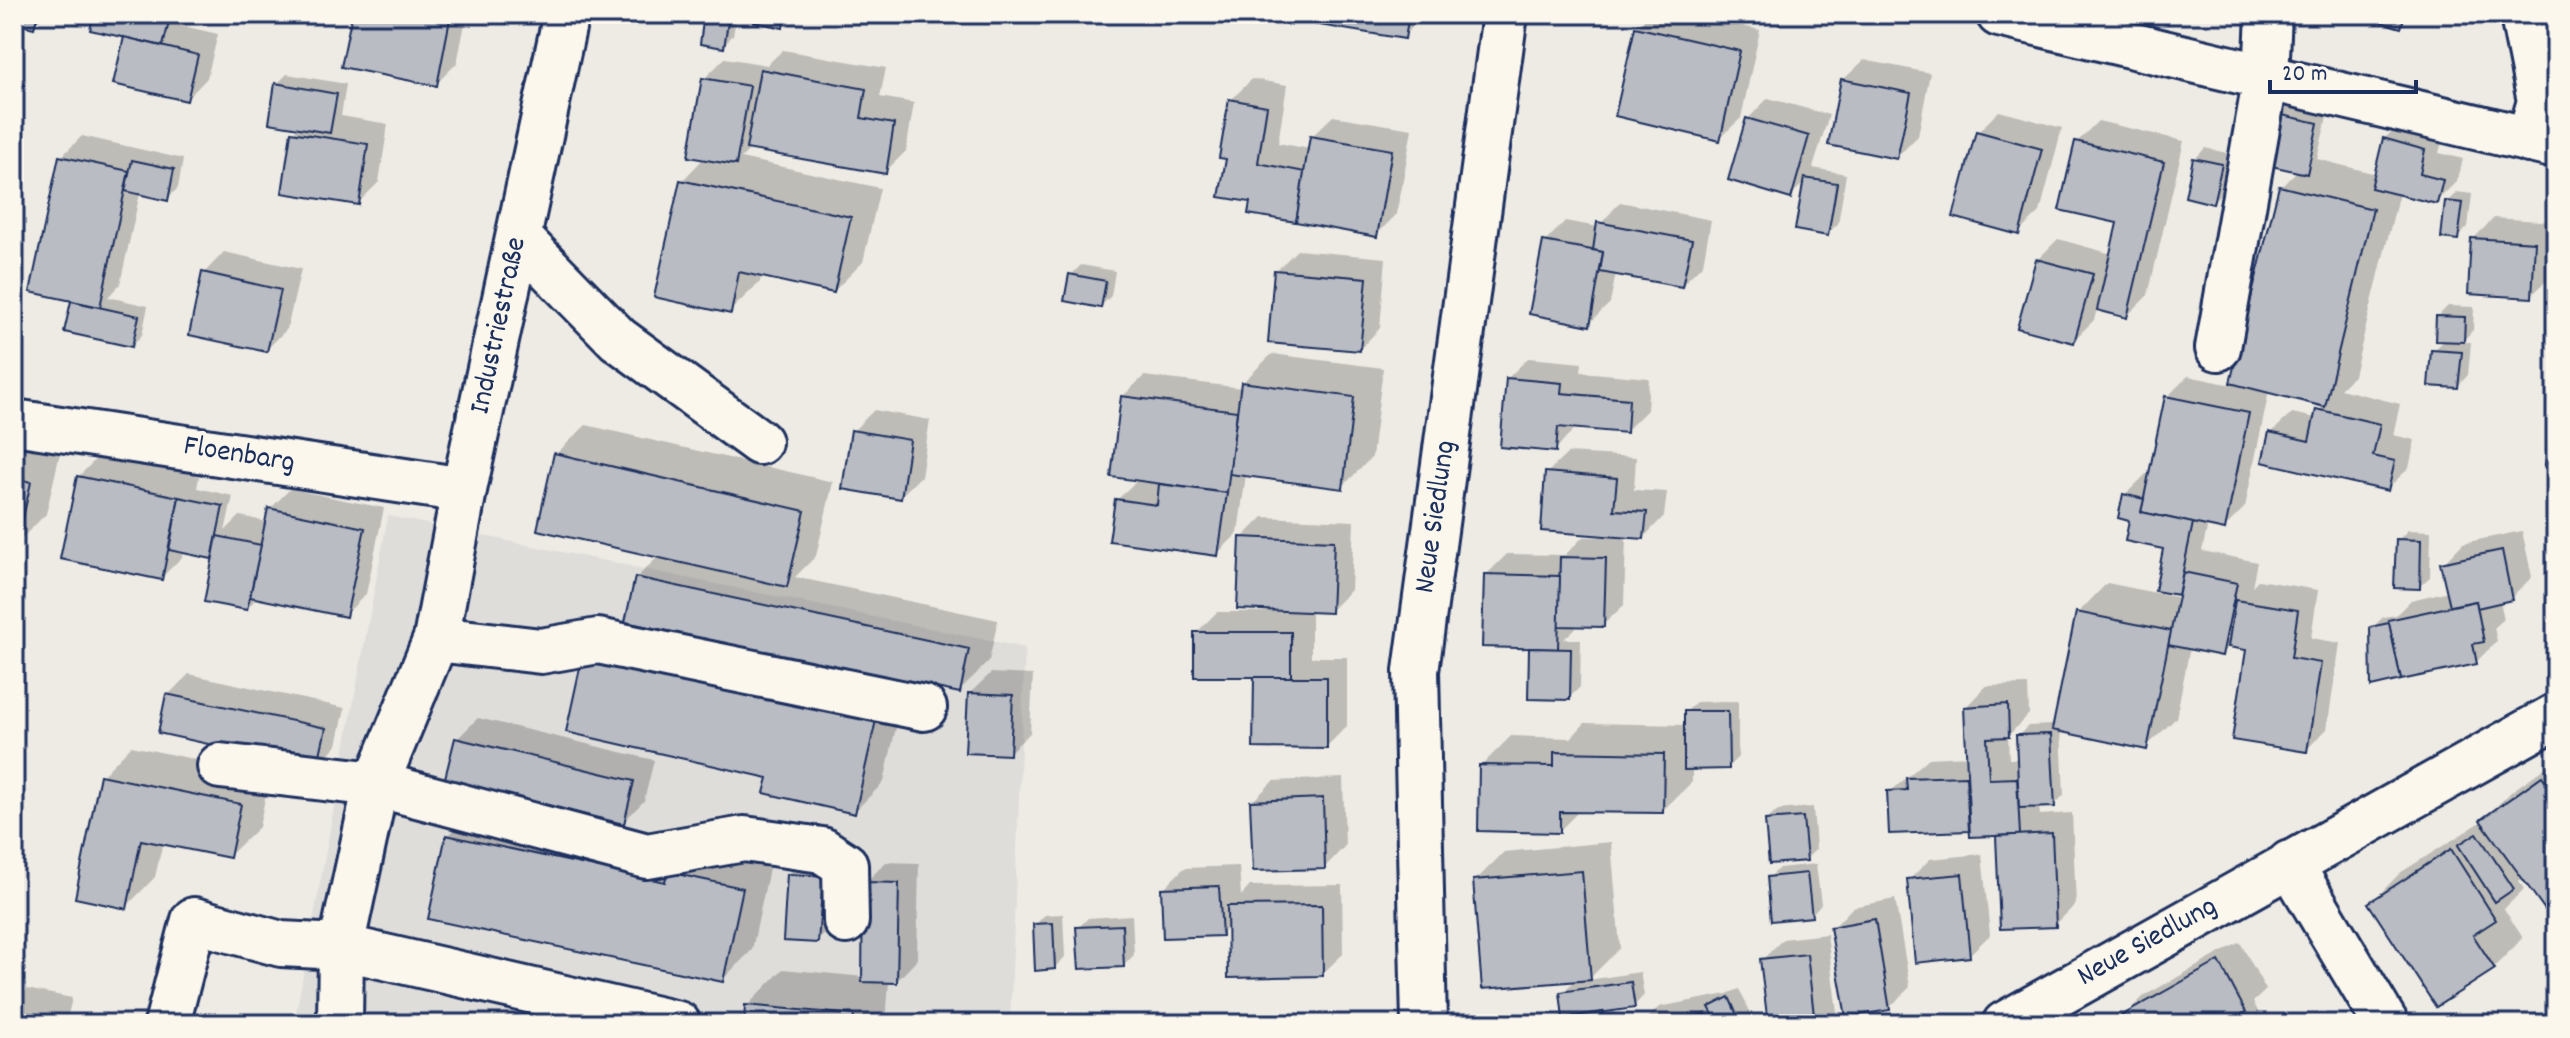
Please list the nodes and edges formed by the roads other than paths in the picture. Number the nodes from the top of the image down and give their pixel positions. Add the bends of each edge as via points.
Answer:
1 (566, 14) edge
2 (1505, 14) edge
3 (1999, 14) edge
4 (2269, 14) edge
5 (2523, 16) edge
6 (2266, 77) junction
7 (2542, 143) edge
8 (519, 238) junction
9 (2218, 348) dead end
10 (14, 422) edge
11 (759, 442) dead end
12 (464, 490) junction
13 (436, 639) junction
14 (924, 708) dead end
15 (2556, 716) edge
16 (220, 766) dead end
17 (376, 784) junction
18 (2290, 863) junction
19 (846, 921) dead end
20 (341, 947) junction
21 (167, 1024) edge
22 (340, 1024) edge
23 (678, 1024) edge
24 (1424, 1024) edge
25 (2005, 1024) edge
26 (2386, 1024) edge

1 - 8 street, Industriestraße
2 - 24 street, Neue Siedlung via 1416,671
3 - 6 street
4 - 6 street
5 - 7 street via 2540,101
6 - 7 street
6 - 9 street
8 - 11 street via 618,339
8 - 12 street, Industriestraße
10 - 12 street, Floenbarg
12 - 13 street, Industriestraße
13 - 14 street via 541,651 598,641
13 - 17 street, Industriestraße
15 - 18 street, Neue Siedlung
16 - 17 street
17 - 19 street via 647,856 744,839 822,850 845,865
17 - 20 street, Industriestraße
18 - 25 street, Neue Siedlung
18 - 26 street
20 - 21 street via 281,944 194,920
20 - 22 street, Industriestraße
20 - 23 street

